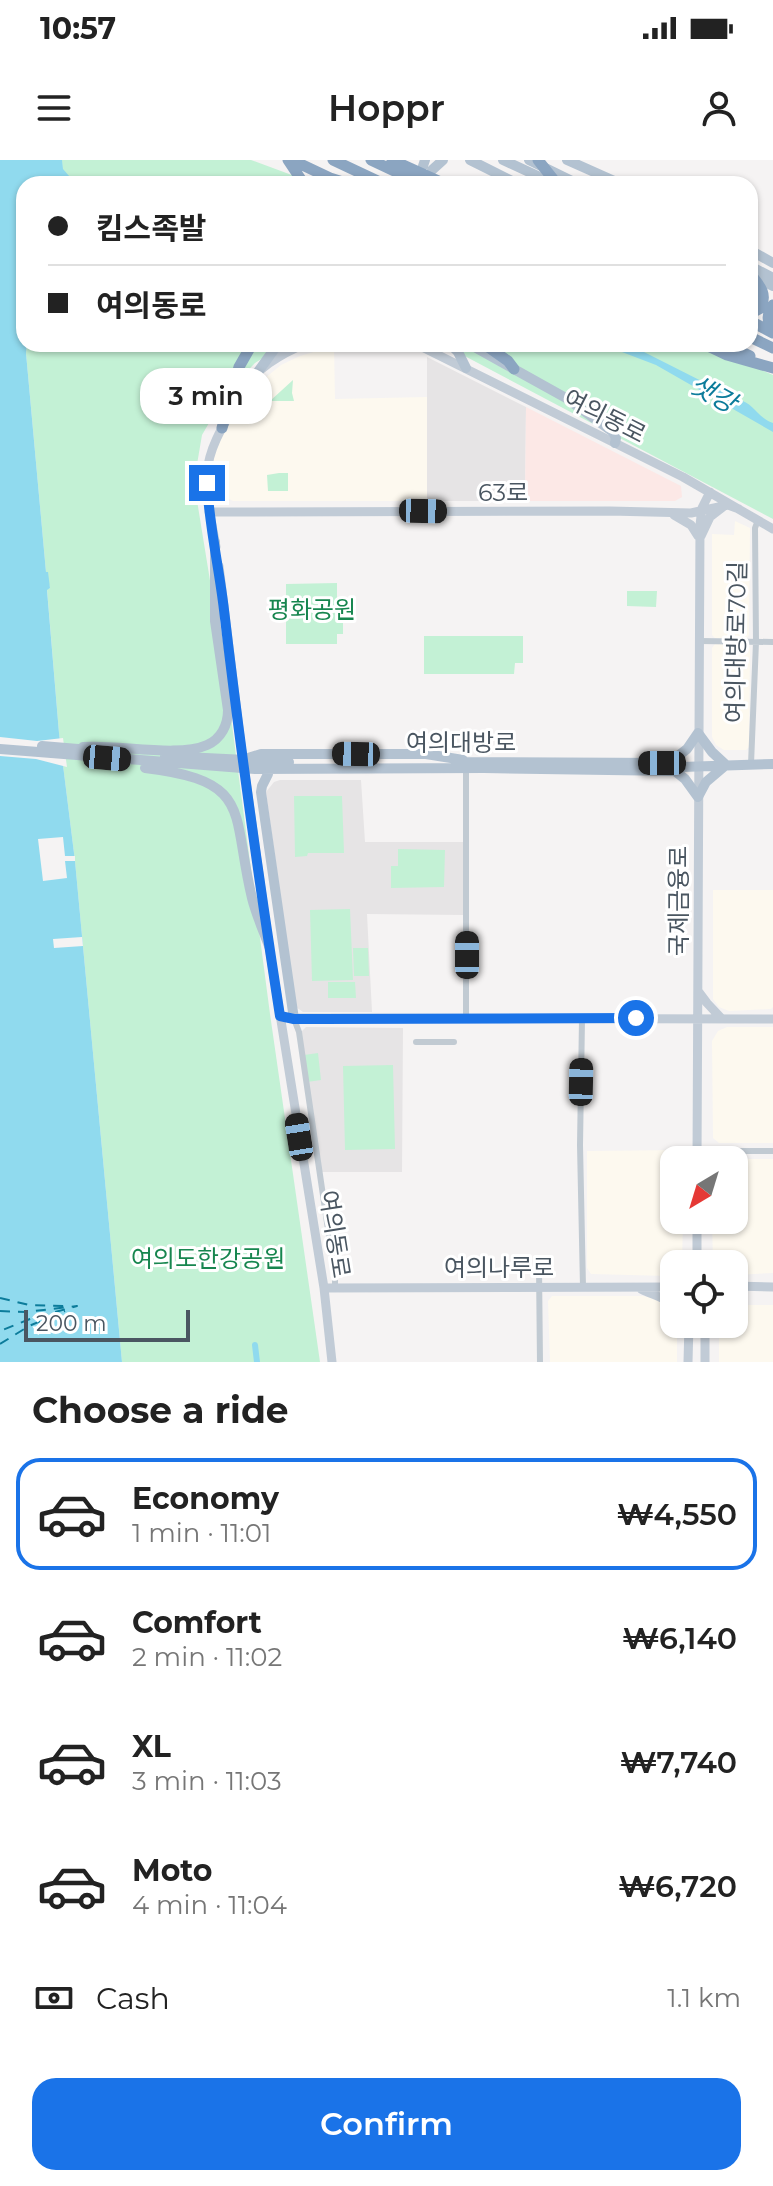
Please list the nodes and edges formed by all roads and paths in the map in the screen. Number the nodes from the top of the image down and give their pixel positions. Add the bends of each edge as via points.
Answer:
1 (290, 160) edge
2 (333, 160) edge
3 (371, 160) edge
4 (392, 160) edge
5 (443, 160) edge
6 (470, 160) edge
7 (503, 160) edge
8 (529, 160) edge
9 (567, 160) edge
10 (427, 166) edge
11 (326, 176) edge
12 (367, 176) edge
13 (405, 176) edge
14 (427, 176) edge
15 (502, 176) edge
16 (538, 176) edge
17 (562, 176) edge
18 (603, 176) edge
19 (758, 283) edge
20 (773, 305) edge
21 (758, 310) edge
22 (773, 331) edge
23 (248, 352) edge
24 (249, 352) edge
25 (272, 352) edge
26 (288, 352) edge
27 (433, 352) edge
28 (458, 352) edge
29 (461, 352) edge
30 (483, 352) edge
31 (495, 352) edge
32 (721, 352) edge
33 (742, 352) edge
34 (773, 367) edge
35 (466, 368) junction
36 (514, 369) junction
37 (255, 376) junction
38 (241, 391) junction
39 (222, 428) junction
40 (615, 443) junction
41 (710, 492) junction
42 (736, 508) junction
43 (209, 512) junction
44 (701, 512) junction
45 (669, 513) junction
46 (758, 520) junction
47 (773, 529) edge
48 (700, 539) junction
49 (215, 542) junction
50 (700, 641) junction
51 (756, 642) junction
52 (773, 642) edge
53 (698, 733) junction
54 (0, 743) edge
55 (241, 745) junction
56 (0, 749) edge
57 (68, 752) junction
58 (261, 754) junction
59 (243, 761) junction
60 (751, 764) junction
61 (773, 764) edge
62 (726, 765) junction
63 (698, 766) junction
64 (471, 767) junction
65 (675, 767) junction
66 (245, 774) junction
67 (268, 774) junction
68 (698, 797) junction
69 (269, 946) junction
70 (698, 991) junction
71 (280, 1016) junction
72 (673, 1017) junction
73 (466, 1018) junction
74 (582, 1018) junction
75 (698, 1018) junction
76 (294, 1019) junction
77 (722, 1019) junction
78 (773, 1019) edge
79 (698, 1039) junction
80 (416, 1042) dead end
81 (454, 1042) dead end
82 (697, 1146) edge
83 (773, 1151) edge
84 (748, 1152) edge
85 (697, 1234) edge
86 (697, 1245) junction
87 (697, 1250) edge
88 (700, 1250) edge
89 (539, 1267) dead end
90 (748, 1286) edge
91 (540, 1287) junction
92 (583, 1287) junction
93 (638, 1287) junction
94 (660, 1287) edge
95 (773, 1287) edge
96 (330, 1288) junction
97 (660, 1297) edge
98 (689, 1338) edge
99 (705, 1338) edge
100 (332, 1362) edge
101 (540, 1362) edge
102 (688, 1362) edge
103 (705, 1362) edge

1 - 11 highway
2 - 12 highway
3 - 13 highway
4 - 14 highway
5 - 10 main road
6 - 15 main road
7 - 16 main road
8 - 17 main road
9 - 18 main road
19 - 21 highway via 764,295
20 - 22 highway via 768,320
23 - 39 highway
24 - 38 highway via 239,375
25 - 37 main road
26 - 37 street, 여의동로
27 - 35 street, 여의동로
28 - 35 main road
29 - 35 main road
30 - 36 main road
31 - 36 highway
32 - 34 highway
33 - 34 highway
35 - 40 street, 여의동로
36 - 40 main road via 595,418 613,432
37 - 38 street, 여의동로
38 - 39 street, 여의동로
39 - 43 street, 여의동로 via 207,471
40 - 41 street, 여의동로
41 - 42 street, 여의동로
41 - 44 street, 국제금융로
42 - 44 street, 63로
42 - 46 street, 여의동로
42 - 48 street via 715,512
43 - 45 street, 63로
43 - 49 street, 여의동로
44 - 45 street, 63로
44 - 48 street, 국제금융로
45 - 48 street via 686,521
46 - 47 street, 여의동로
46 - 51 street, 여의대방로70길
48 - 50 street, 국제금융로
49 - 55 street, 여의동로
49 - 57 main road via 215,621 228,717 223,732 205,746 100,745
50 - 51 street
50 - 53 street, 국제금융로
51 - 52 street
51 - 60 street, 여의대방로70길
53 - 62 main road
53 - 63 street, 국제금융로
53 - 65 main road
54 - 57 main road, 여의대방로
55 - 58 street
55 - 59 street, 여의동로
56 - 57 main road
57 - 64 main road, 여의대방로
57 - 69 main road via 84,762 196,777 226,798 237,815 253,899
58 - 59 main road
58 - 64 main road via 426,754
59 - 66 street, 여의동로
60 - 61 main road, 여의대방로
60 - 62 main road, 여의대방로
62 - 63 main road, 여의대방로
62 - 68 main road
63 - 65 main road, 여의대방로
63 - 68 street, 국제금융로
64 - 65 main road, 여의대방로
64 - 67 main road via 457,774
64 - 73 street
65 - 68 main road
66 - 67 main road
66 - 69 street, 여의동로
67 - 76 main road via 261,792
68 - 70 street, 국제금융로
69 - 71 street, 여의동로
70 - 75 street, 국제금융로
70 - 77 street
71 - 76 street
71 - 96 street, 여의동로
72 - 74 street
72 - 75 street
72 - 79 street
73 - 74 street
73 - 76 street
74 - 92 street
75 - 77 street
75 - 79 street, 국제금융로
76 - 96 street via 335,1277
77 - 78 street
79 - 82 street, 국제금융로
80 - 81 street
83 - 84 street
85 - 86 street
86 - 87 street
86 - 88 street
89 - 91 street
90 - 95 street
91 - 92 street, 여의나루로
91 - 96 street, 여의나루로
91 - 101 street
92 - 93 street, 여의나루로
93 - 94 street, 여의나루로
93 - 97 street
96 - 100 street, 여의동로
98 - 102 street
99 - 103 street

